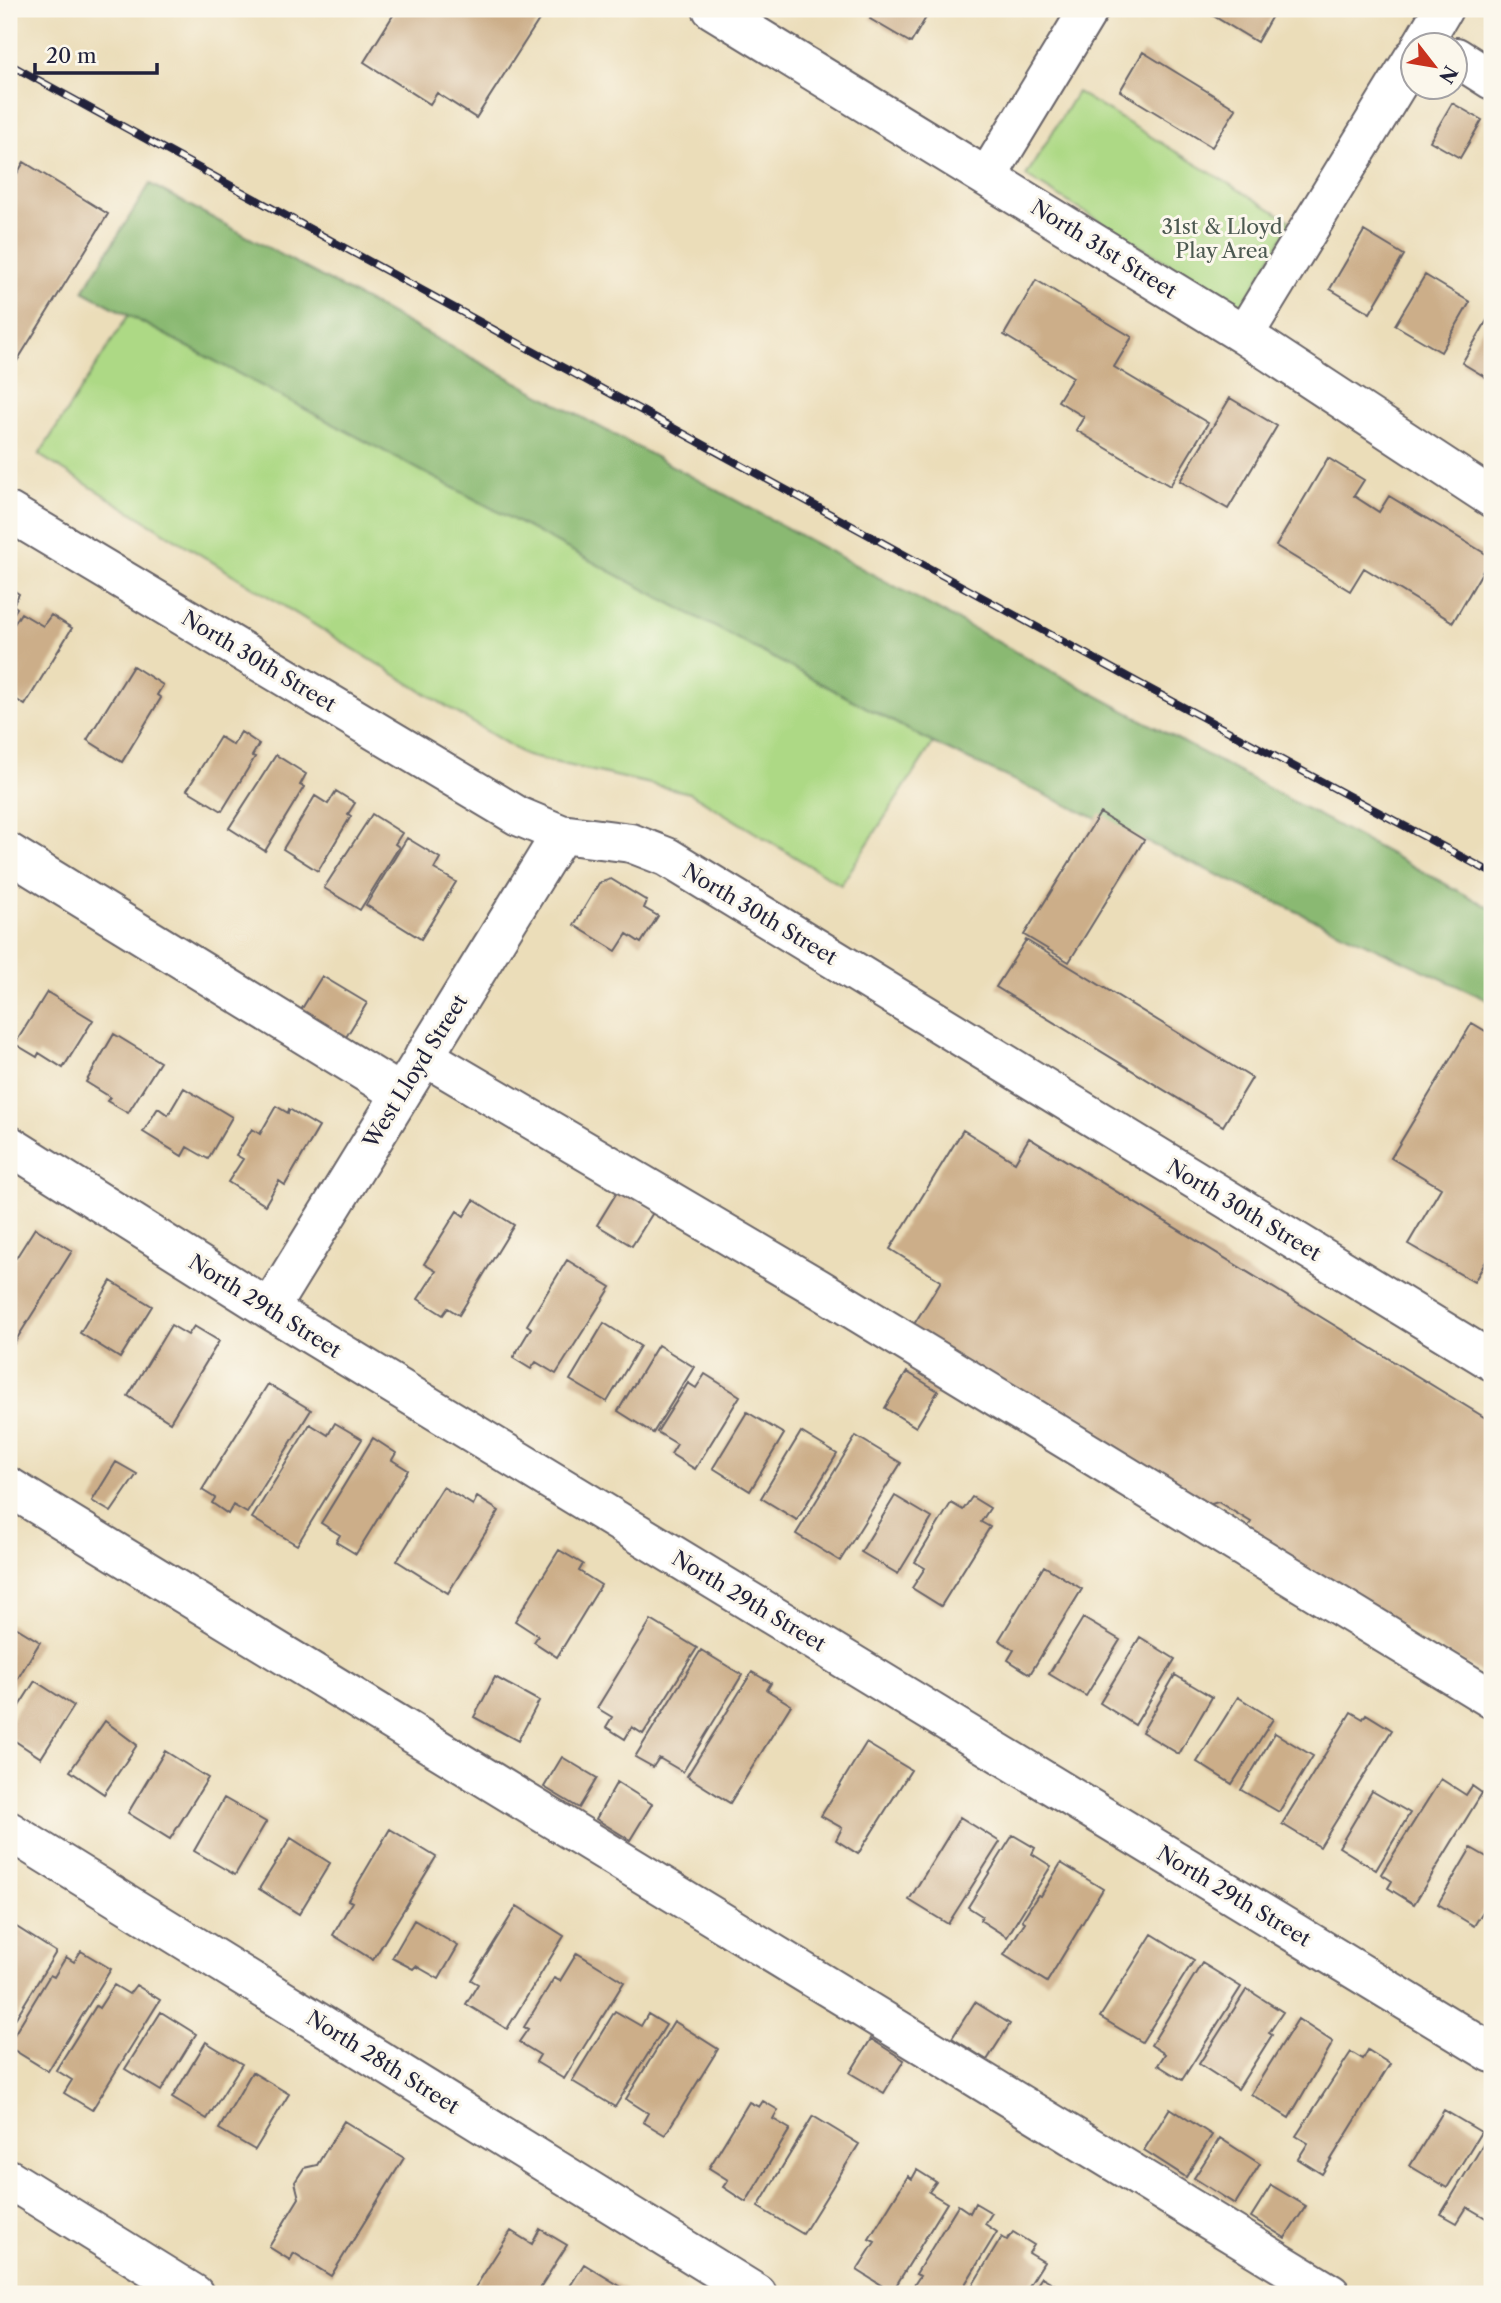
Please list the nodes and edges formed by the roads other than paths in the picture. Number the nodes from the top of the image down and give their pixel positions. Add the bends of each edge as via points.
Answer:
1 (712, 9) edge
2 (1089, 9) edge
3 (1470, 66) edge
4 (1492, 80) edge
5 (1400, 92) edge
6 (987, 177) junction
7 (1244, 335) junction
8 (1492, 498) edge
9 (9, 512) edge
10 (561, 834) junction
11 (9, 853) edge
12 (424, 1056) junction
13 (401, 1094) junction
14 (9, 1145) edge
15 (269, 1309) junction
16 (1492, 1361) edge
17 (9, 1487) edge
18 (1492, 1699) edge
19 (9, 1831) edge
20 (1492, 2053) edge
21 (9, 2179) edge
22 (194, 2294) edge
23 (757, 2294) edge
24 (1331, 2294) edge

1 - 6 street, North 31st Street
2 - 6 street
3 - 4 street
5 - 7 street
6 - 7 street, North 31st Street
7 - 8 street, North 31st Street
9 - 10 street, North 30th Street via 518,816
10 - 12 street, West Lloyd Street
10 - 16 street, North 30th Street via 631,843 667,857
11 - 13 street
12 - 13 street, West Lloyd Street
12 - 18 street via 818,1288
13 - 15 street, West Lloyd Street
14 - 15 street, North 29th Street
15 - 20 street, North 29th Street
17 - 24 street
19 - 23 street, North 28th Street
21 - 22 street

